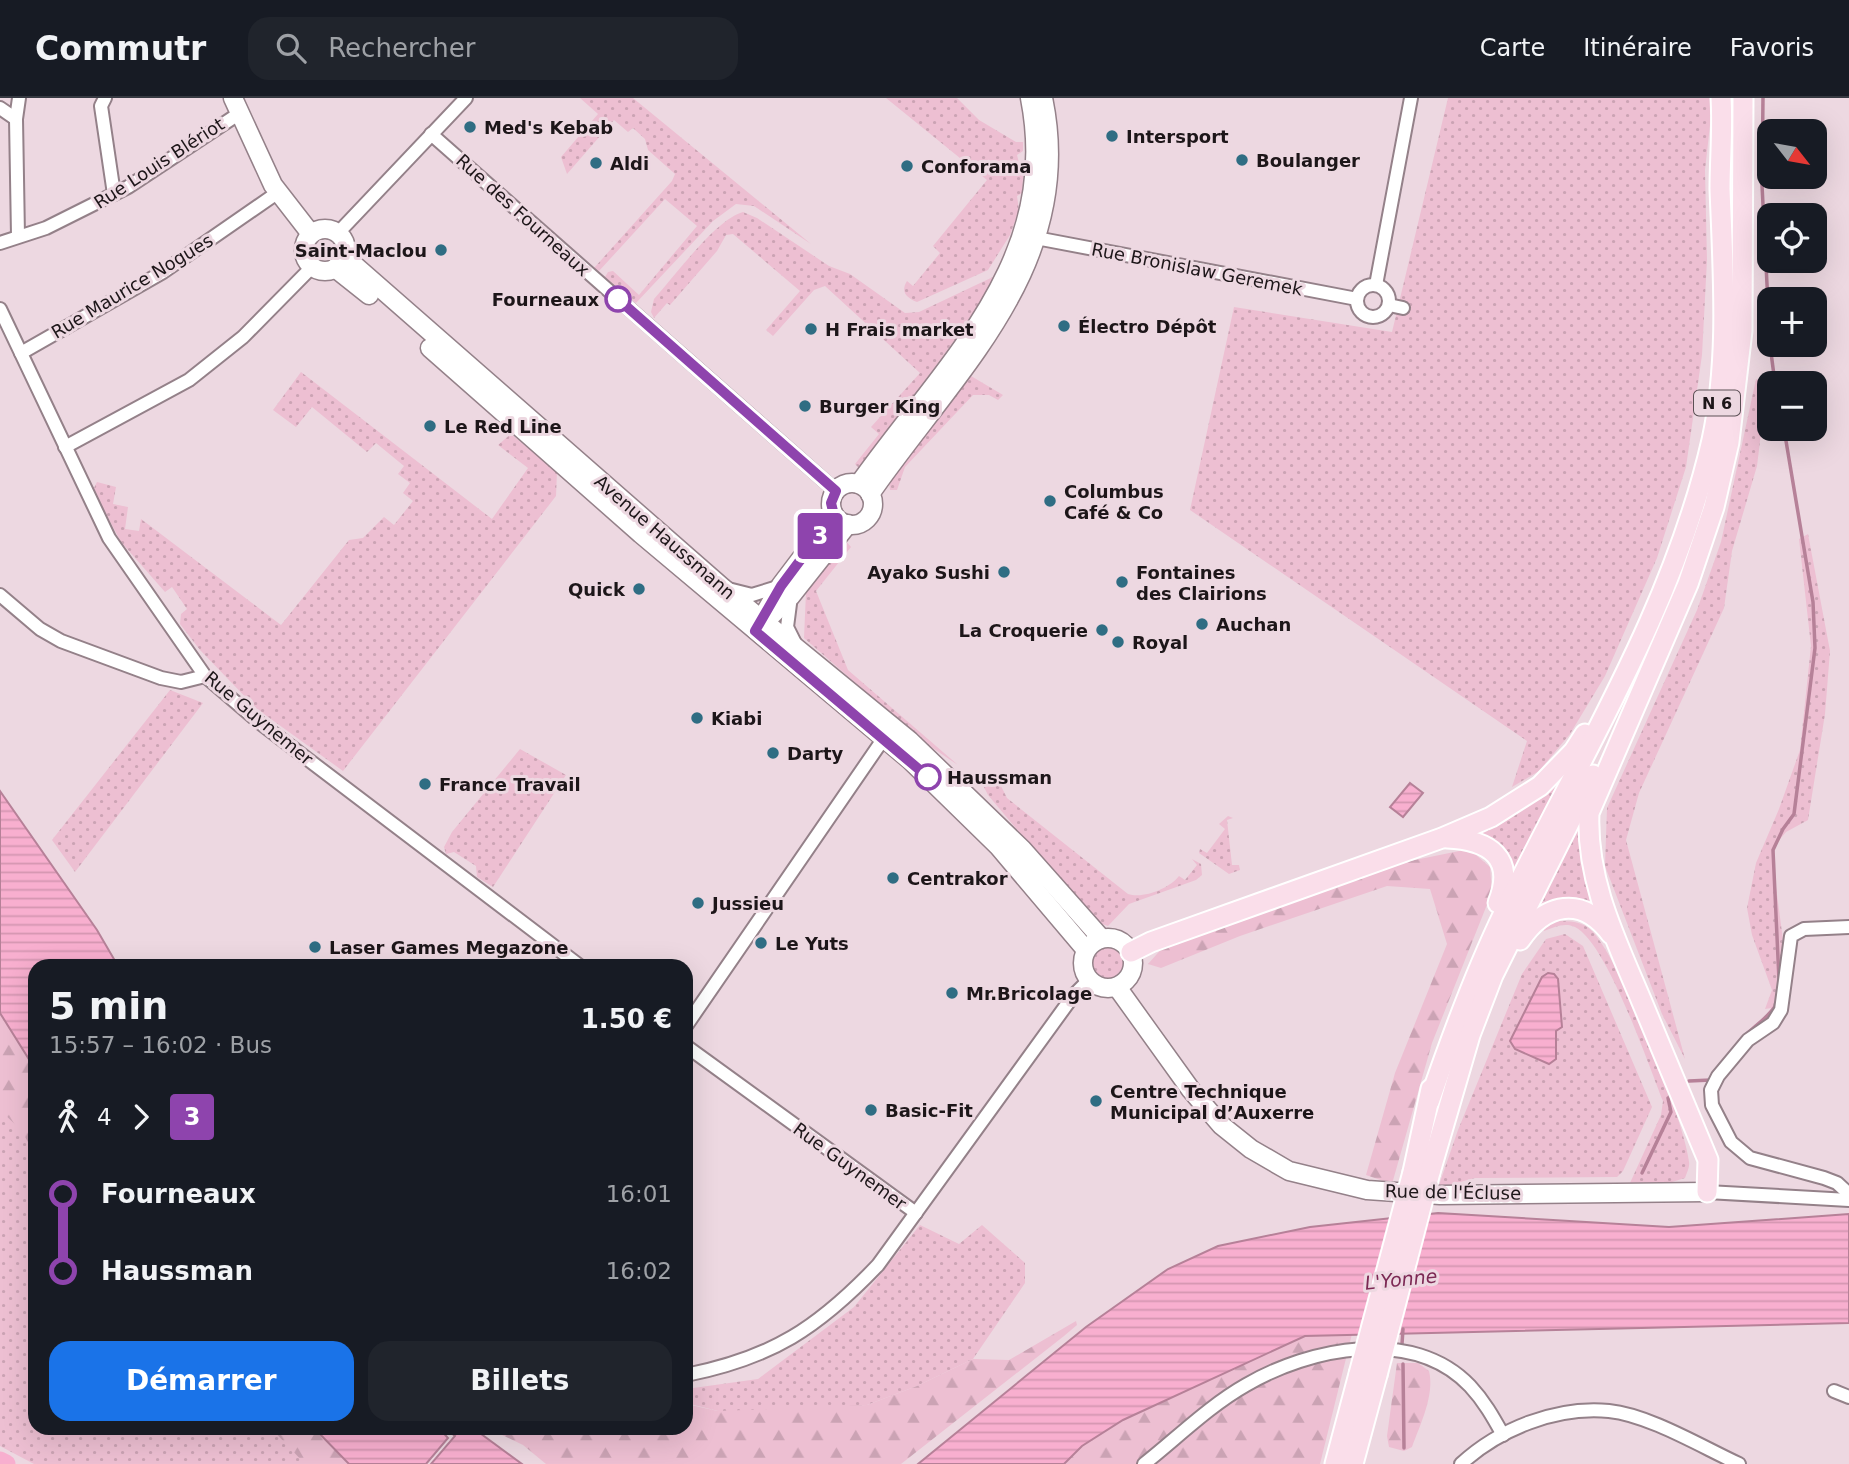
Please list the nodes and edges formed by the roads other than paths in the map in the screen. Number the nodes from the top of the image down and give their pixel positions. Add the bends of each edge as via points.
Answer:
1 (19, 98) edge
2 (105, 98) edge
3 (466, 98) edge
4 (1030, 98) edge
5 (1043, 98) edge
6 (1411, 98) edge
7 (1723, 98) edge
8 (1743, 98) edge
9 (236, 106) edge
10 (0, 108) edge
11 (16, 118) junction
12 (431, 134) junction
13 (277, 193) junction
14 (114, 194) junction
15 (338, 233) junction
16 (311, 234) junction
17 (18, 236) junction
18 (1036, 238) junction
19 (0, 243) edge
20 (340, 263) junction
21 (313, 266) junction
22 (1376, 285) junction
23 (1357, 299) junction
24 (1389, 305) junction
25 (1403, 308) dead end
26 (0, 309) edge
27 (21, 353) junction
28 (65, 447) junction
29 (865, 489) junction
30 (836, 491) junction
31 (841, 520) junction
32 (723, 588) junction
33 (786, 591) junction
34 (0, 595) edge
35 (760, 624) junction
36 (1660, 647) junction
37 (797, 649) junction
38 (1628, 668) junction
39 (205, 676) junction
40 (884, 738) junction
41 (1442, 838) junction
42 (1849, 927) edge
43 (1101, 938) junction
44 (1618, 944) junction
45 (1086, 950) junction
46 (1131, 952) junction
47 (571, 959) edge
48 (1089, 980) junction
49 (1117, 987) junction
50 (693, 1016) edge
51 (693, 1051) edge
52 (1429, 1102) junction
53 (1442, 1126) junction
54 (1421, 1172) junction
55 (1707, 1192) junction
56 (1849, 1194) edge
57 (1849, 1200) edge
58 (916, 1213) junction
59 (693, 1373) edge
60 (1368, 1374) junction
61 (1834, 1391) dead end
62 (1849, 1397) edge
63 (1503, 1435) junction
64 (1144, 1464) edge
65 (1335, 1464) edge
66 (1353, 1464) edge
67 (1461, 1464) edge
68 (1739, 1464) edge

1 - 11 street
2 - 14 street via 101,106
3 - 12 street
4 - 29 street via 1033,179 1012,265 987,313
5 - 18 street via 1049,180
6 - 22 street
7 - 38 main road, N 6 via 1724,309 1712,437 1667,584
8 - 36 main road, N 6 via 1738,386 1714,507
9 - 13 street
9 - 14 street, Rue Louis Blériot
10 - 11 street
11 - 17 street
12 - 15 street
12 - 30 street, Rue des Fourneaux
13 - 16 street
13 - 27 street, Rue Maurice Nogues via 163,272
14 - 17 street, Rue Louis Blériot via 46,228
15 - 16 street via 327,228
15 - 20 street via 346,244
16 - 21 street via 304,247
17 - 19 street, Rue Louis Blériot
18 - 23 street, Rue Bronislaw Geremek
18 - 29 street via 1000,318
20 - 21 street via 323,271
20 - 32 street, Avenue Haussmann
20 - 35 street, Avenue Haussmann via 379,303
21 - 28 street via 243,337 189,380
22 - 23 street via 1366,287
22 - 24 street via 1385,290
23 - 24 street via 1359,309 1371,317 1380,316
24 - 25 street
26 - 27 street, Rue Guynemer
27 - 28 street, Rue Guynemer
28 - 39 street, Rue Guynemer via 108,538
29 - 30 street via 846,484
29 - 31 street via 873,506 868,518 857,524
30 - 31 street via 831,503
31 - 33 street
32 - 33 street via 752,595
32 - 35 street, Avenue Haussmann
33 - 35 street
33 - 37 street via 788,627
34 - 39 street via 61,641 160,678 181,682
35 - 37 street, Avenue Haussmann
35 - 40 street, Avenue Haussmann
36 - 44 main road via 1590,813 1593,879
36 - 53 main road, N 6 via 1493,975
37 - 43 street, Avenue Haussmann via 955,783 1022,849
38 - 41 main road via 1574,751 1541,786 1500,812
38 - 52 main road, N 6 via 1503,914
39 - 47 street, Rue Guynemer via 260,723
40 - 45 street, Avenue Haussmann via 998,846
40 - 50 street
41 - 46 main road
41 - 52 main road via 1483,844 1495,853 1506,884 1442,1045
42 - 56 street via 1804,929 1791,936 1781,1010 1773,1023 1748,1040 1711,1090 1712,1105 1731,1142 1751,1158 1824,1178
43 - 45 street
43 - 46 street via 1122,941
44 - 53 main road via 1589,913 1572,908 1552,910 1532,922 1519,941
44 - 55 main road via 1708,1160
45 - 48 street via 1083,965
46 - 49 street via 1130,976
48 - 49 street via 1102,988
48 - 58 street, Rue Guynemer
49 - 55 street, Rue de l'Écluse via 1221,1125 1289,1171 1367,1190 1440,1195
51 - 58 street, Rue Guynemer
52 - 54 main road, N 6
53 - 54 main road, N 6
54 - 60 main road, N 6, bridge
55 - 57 street
58 - 59 street via 878,1265 841,1304 802,1333 748,1359
60 - 65 main road, N 6
60 - 66 main road, N 6
61 - 62 street
63 - 64 street via 1486,1404 1444,1367 1411,1351 1359,1349 1288,1364 1244,1386
63 - 67 street via 1478,1448
63 - 68 street via 1562,1414 1611,1411 1654,1425

